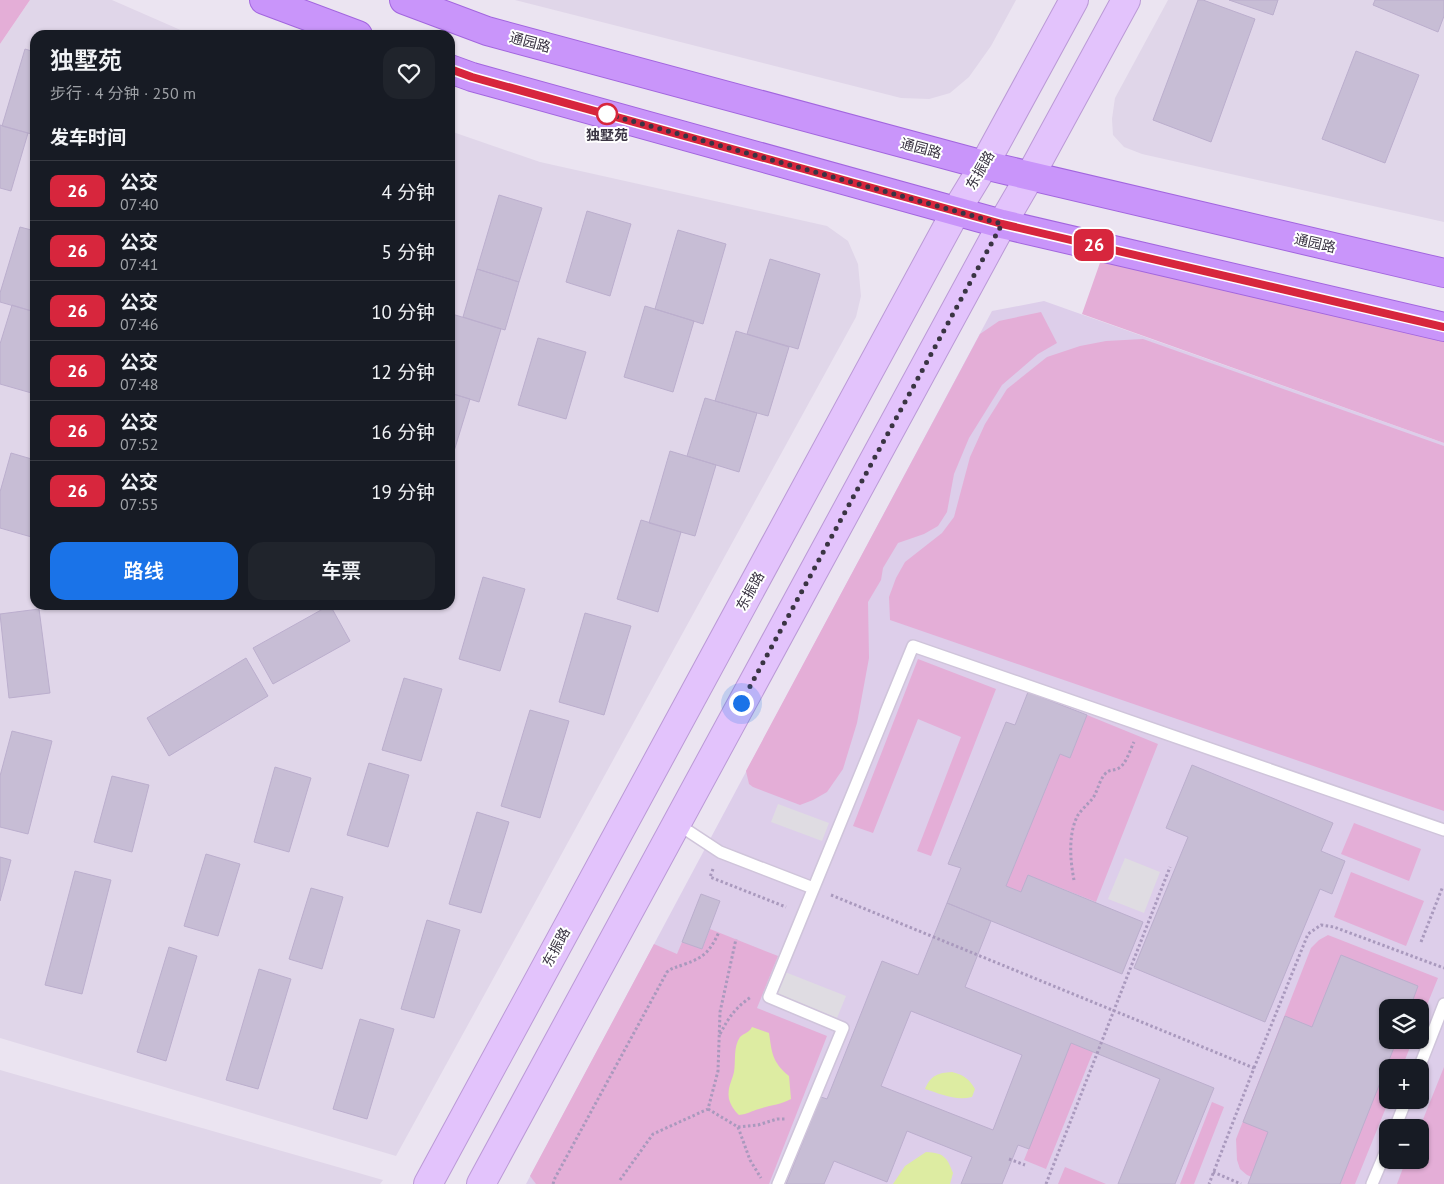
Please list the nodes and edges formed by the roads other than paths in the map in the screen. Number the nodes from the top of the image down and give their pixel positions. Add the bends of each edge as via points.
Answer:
1 (264, 0) edge
2 (404, 0) edge
3 (1074, 0) edge
4 (1126, 0) edge
5 (345, 30) edge
6 (455, 71) edge
7 (984, 165) junction
8 (1030, 176) junction
9 (956, 211) junction
10 (1002, 224) junction
11 (1444, 273) edge
12 (1444, 327) edge
13 (676, 823) junction
14 (1444, 830) edge
15 (813, 888) junction
16 (1444, 1004) edge
17 (1423, 1059) edge
18 (1379, 1167) edge
19 (428, 1184) edge
20 (481, 1184) edge
21 (778, 1184) edge
22 (1372, 1184) edge

1 - 5 main road
2 - 7 main road, 通园路 via 487,31
3 - 7 main road, 东振路
4 - 8 main road
6 - 9 main road
7 - 8 main road, 通园路
7 - 9 main road, 东振路
8 - 10 main road
8 - 11 main road, 通园路
9 - 10 main road
9 - 19 main road, 东振路
10 - 12 main road
10 - 13 main road
13 - 15 lane via 720,852
13 - 20 main road
14 - 15 lane via 914,646
15 - 21 lane via 769,997 843,1028
16 - 17 lane
18 - 22 lane

